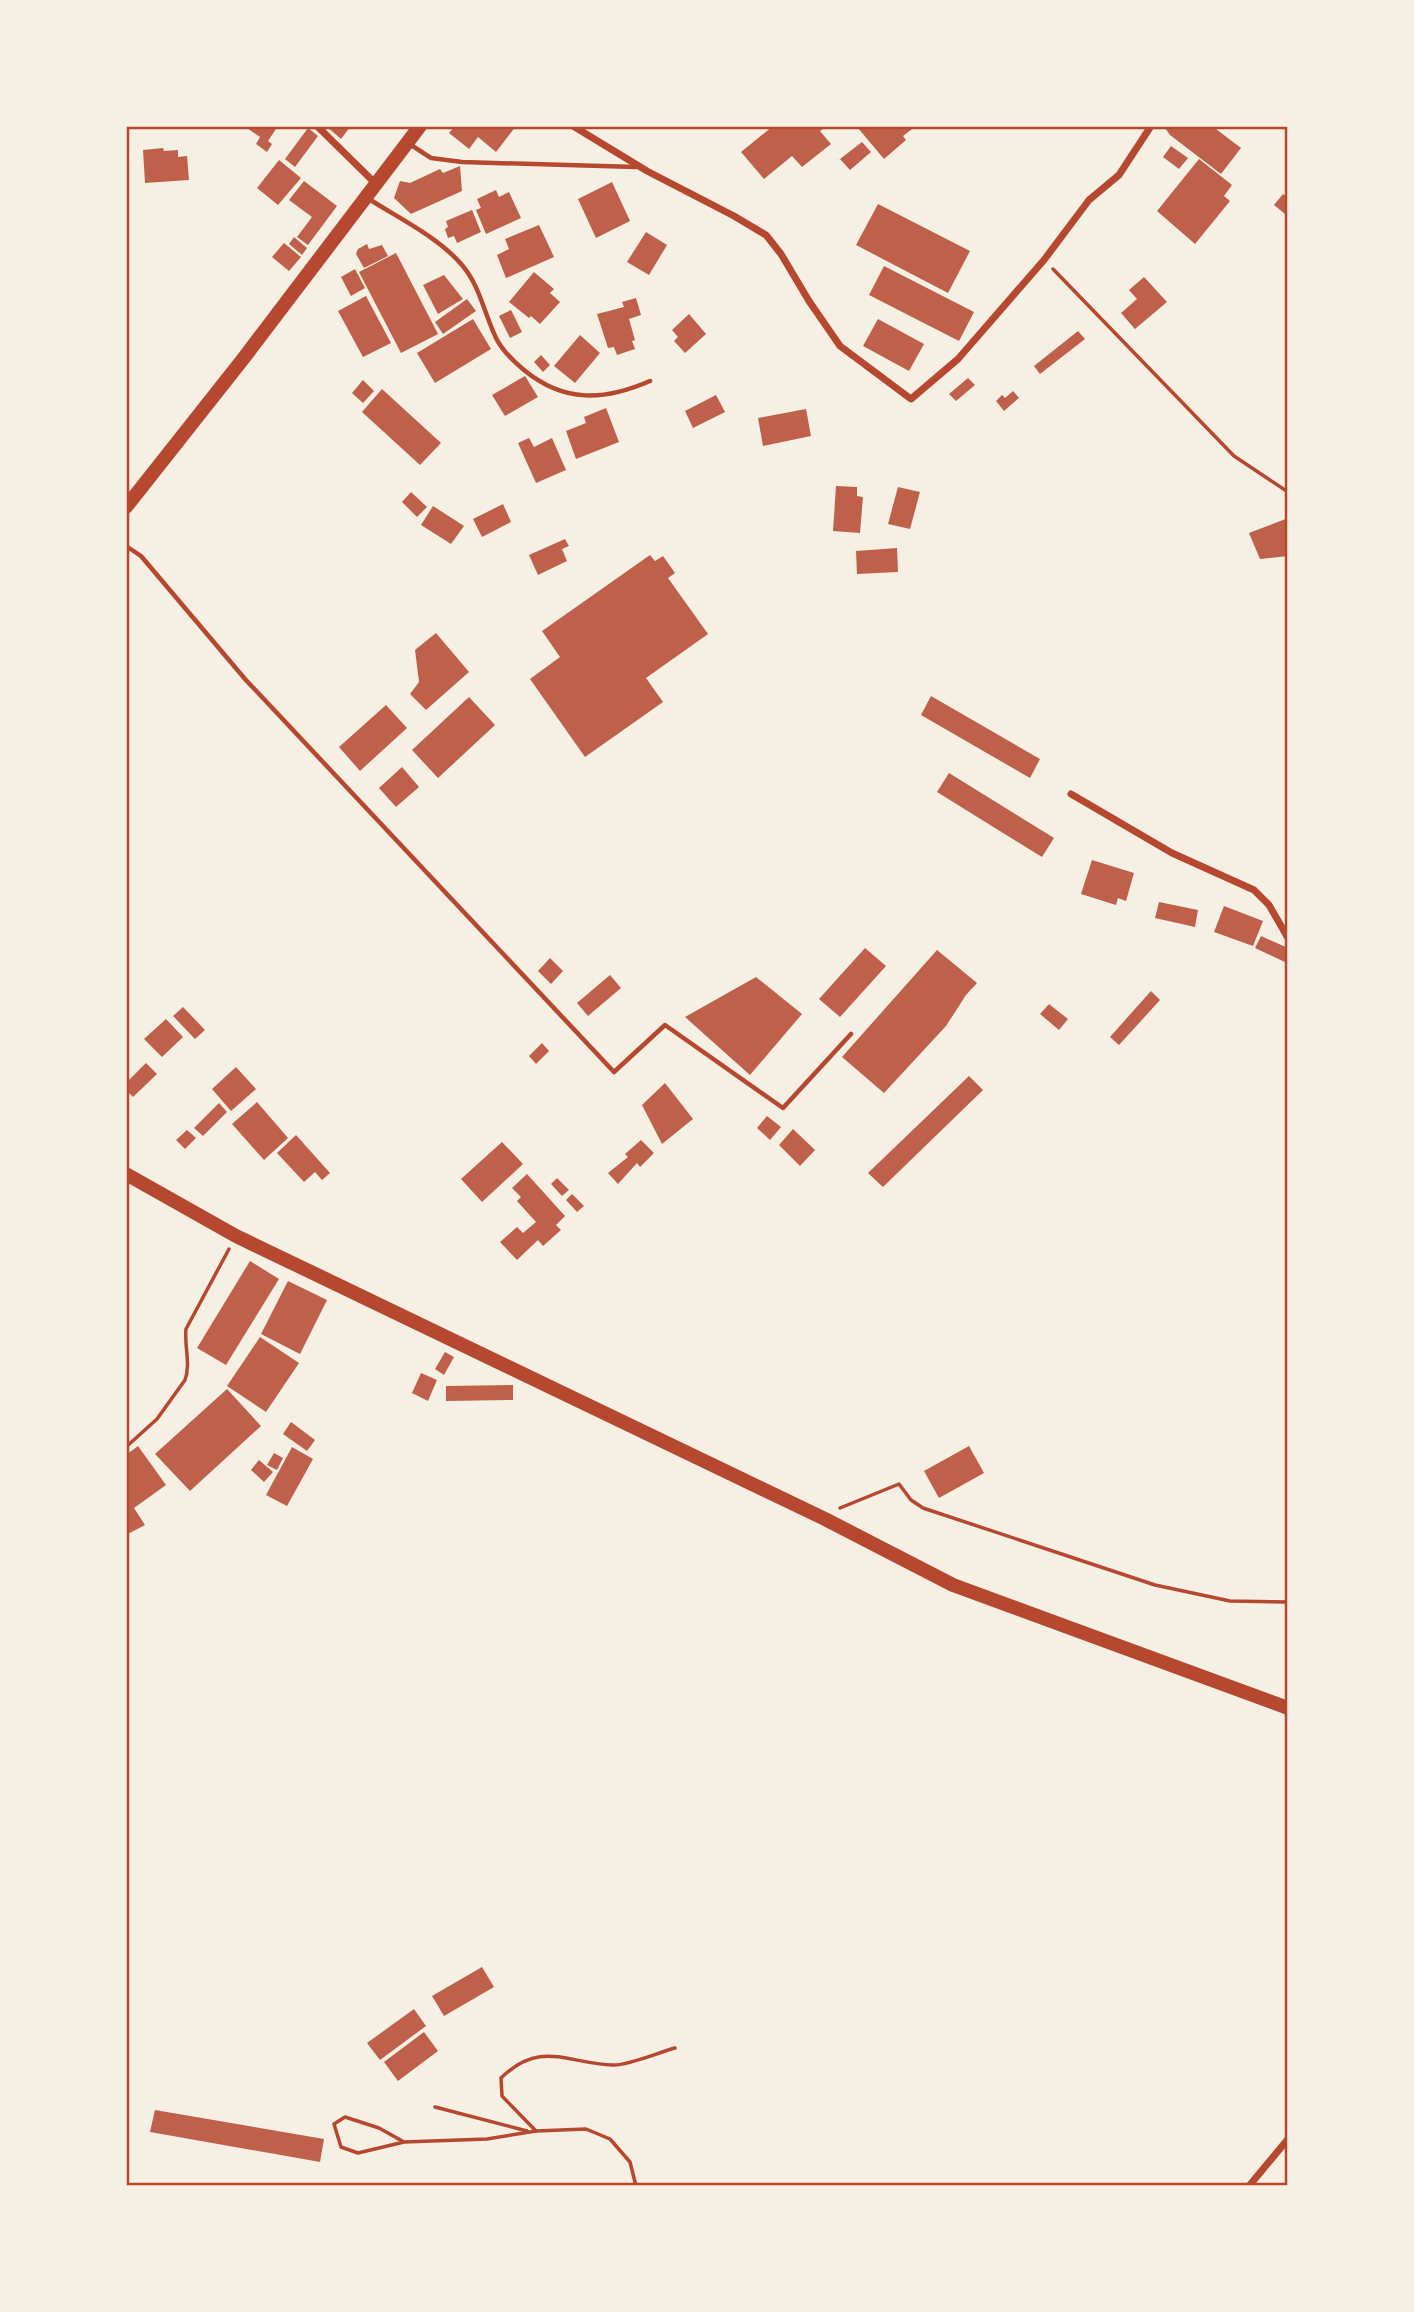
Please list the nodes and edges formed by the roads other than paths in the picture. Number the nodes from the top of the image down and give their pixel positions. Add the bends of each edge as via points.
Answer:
1 (317, 126) edge
2 (420, 126) edge
3 (573, 126) edge
4 (1151, 126) edge
5 (408, 142) junction
6 (639, 167) junction
7 (376, 184) junction
8 (366, 197) junction
9 (650, 381) dead end
10 (126, 507) edge
11 (126, 546) edge
12 (1071, 794) dead end
13 (1288, 938) edge
14 (851, 1034) dead end
15 (126, 1174) edge
16 (1288, 1708) edge
17 (1288, 2139) edge
18 (1252, 2184) edge

1 - 7 street
2 - 5 main road
3 - 6 street
4 - 6 street via 1119,174 1089,200 958,359 912,399 841,346 766,235
5 - 6 lane via 431,158 462,162
5 - 7 main road
7 - 8 main road
8 - 9 lane via 461,264 481,298 496,339 531,376 561,393 586,395 618,392
8 - 10 main road
11 - 14 lane via 141,556 245,679 614,1072 665,1025 783,1108
12 - 13 street via 1172,852 1254,890 1269,905
15 - 16 main road via 236,1237 953,1585
17 - 18 street

